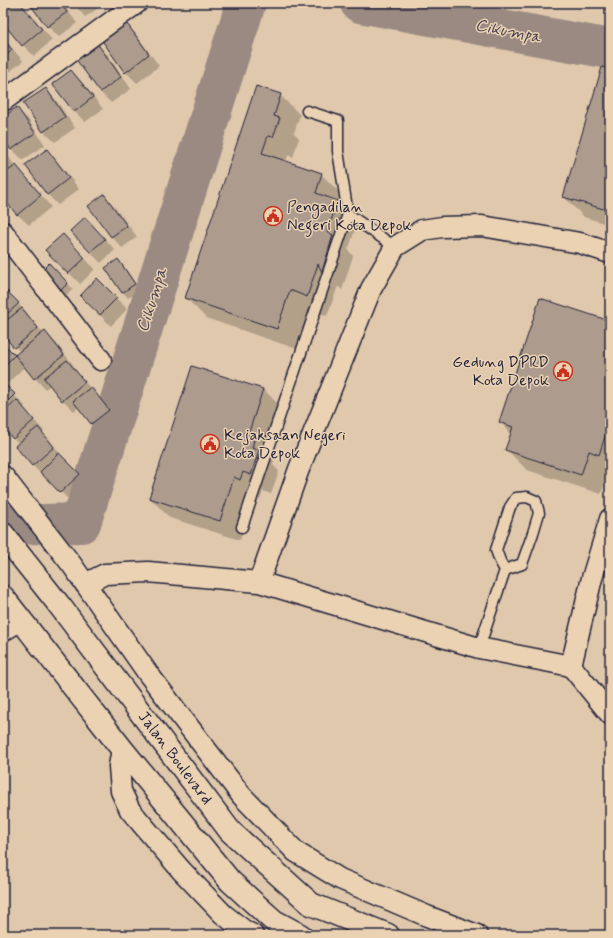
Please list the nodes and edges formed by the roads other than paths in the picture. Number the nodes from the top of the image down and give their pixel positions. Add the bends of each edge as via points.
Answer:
1 (137, 3) edge
2 (3, 101) edge
3 (306, 111) dead end
4 (348, 214) junction
5 (3, 232) edge
6 (395, 247) junction
7 (610, 253) edge
8 (101, 360) dead end
9 (3, 476) edge
10 (610, 519) edge
11 (242, 527) dead end
12 (3, 534) edge
13 (506, 570) junction
14 (259, 582) junction
15 (85, 584) junction
16 (3, 597) edge
17 (12, 626) edge
18 (479, 648) junction
19 (571, 666) junction
20 (610, 714) edge
21 (122, 749) junction
22 (253, 935) edge
23 (300, 935) edge
24 (388, 935) edge
25 (476, 935) edge

1 - 2 street
3 - 4 lane via 338,121 338,151
4 - 6 lane
4 - 11 lane
5 - 8 street
6 - 7 street via 422,230 482,226 580,243
6 - 14 street via 371,289 299,469
9 - 15 street
10 - 19 street via 592,578
12 - 24 main road, Jalan Boulevard via 230,831 311,904
13 - 13 lane via 496,550 510,507 516,498 527,497 536,501 539,513 522,564
13 - 18 lane
14 - 15 street via 148,572 105,574
14 - 18 street
15 - 25 street via 149,674 242,796 296,852 340,879
16 - 17 main road, Jalan Boulevard
17 - 21 main road, Jalan Boulevard
18 - 19 street
19 - 20 street
21 - 22 street via 119,766 121,791 130,810 222,914
21 - 23 main road, Jalan Boulevard via 230,881 274,921

